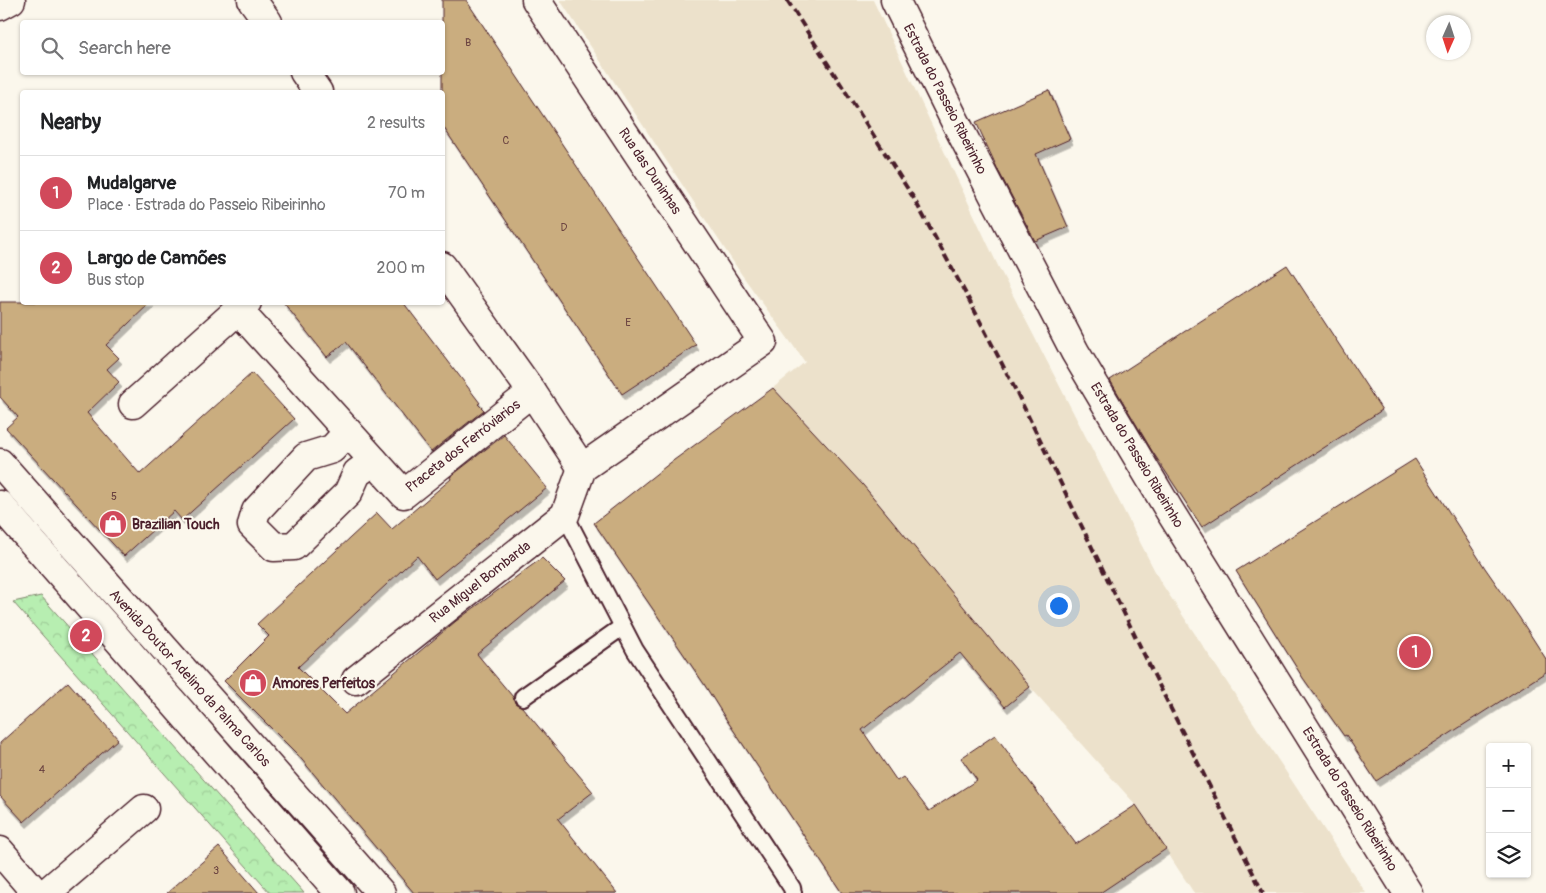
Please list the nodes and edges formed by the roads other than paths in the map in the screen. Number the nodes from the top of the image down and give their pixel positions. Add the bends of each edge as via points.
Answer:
1 (11, 0) edge
2 (252, 0) edge
3 (536, 0) edge
4 (896, 0) edge
5 (0, 6) edge
6 (267, 20) edge
7 (306, 75) edge
8 (317, 90) edge
9 (445, 270) edge
10 (243, 306) edge
11 (532, 392) junction
12 (133, 404) dead end
13 (348, 432) junction
14 (374, 461) junction
15 (0, 463) edge
16 (582, 468) junction
17 (0, 506) edge
18 (565, 515) junction
19 (622, 627) junction
20 (356, 680) dead end
21 (524, 697) dead end
22 (144, 809) dead end
23 (0, 851) edge
24 (36, 893) edge
25 (46, 893) edge
26 (340, 893) edge
27 (381, 893) edge
28 (794, 893) edge
29 (1408, 893) edge

1 - 5 street
2 - 6 street
3 - 16 street, Rua das Duninhas via 763,342
4 - 29 street, Estrada do Passeio Ribeirinho via 1075,352 1169,510
7 - 8 street
9 - 11 street
10 - 12 street, Praceta dos Ferróviarios
10 - 13 street, Praceta dos Ferróviarios
11 - 14 street, Praceta dos Ferróviarios via 404,494
11 - 16 street
13 - 14 street, Praceta dos Ferróviarios
13 - 14 street via 332,449 306,457 256,511 252,524 274,547 294,546 348,493 357,472
15 - 27 street, Avenida Doutor Adelino da Palma Carlos
16 - 18 street
17 - 26 street, Avenida Doutor Adelino da Palma Carlos
18 - 19 lane
18 - 20 street, Rua Miguel Bombarda
19 - 21 lane
19 - 28 lane
22 - 25 street
23 - 24 street

